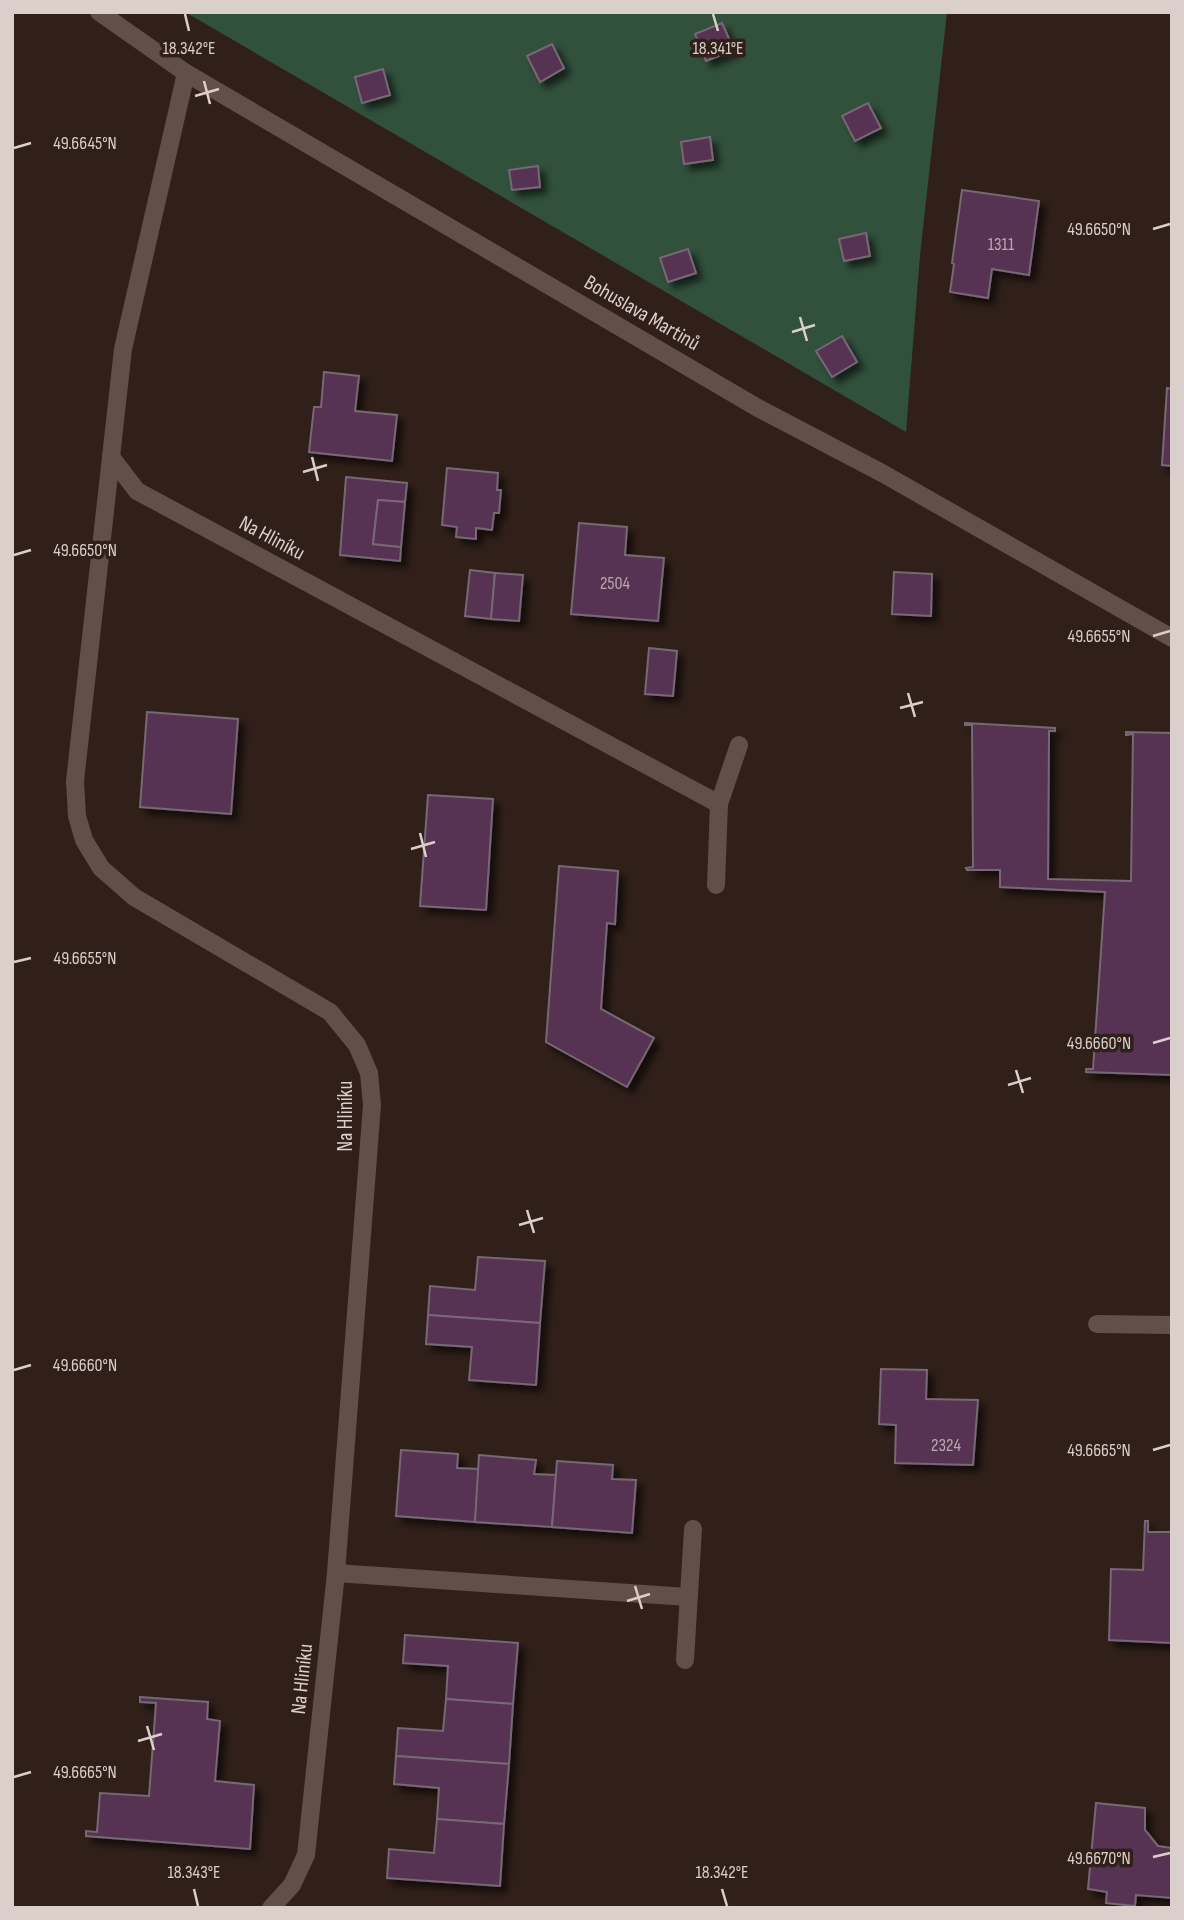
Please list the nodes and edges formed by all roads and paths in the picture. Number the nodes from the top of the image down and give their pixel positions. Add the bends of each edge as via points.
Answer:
1 (99, 12) edge
2 (186, 73) junction
3 (111, 457) junction
4 (1172, 638) edge
5 (739, 745) dead end
6 (719, 804) junction
7 (716, 885) dead end
8 (1097, 1324) dead end
9 (1172, 1325) edge
10 (693, 1529) dead end
11 (336, 1573) junction
12 (688, 1597) junction
13 (685, 1660) dead end
14 (271, 1908) edge

1 - 2 street, Bohuslava Martinů
2 - 3 street, Na Hliníku via 123,349
2 - 4 street, Bohuslava Martinů via 758,408
3 - 6 street, Na Hliníku via 137,491
3 - 11 street, Na Hliníku via 75,781 84,841 101,868 134,897 330,1012 356,1045 369,1073 372,1105
5 - 6 street
6 - 7 street
8 - 9 street
10 - 12 street
11 - 12 street
11 - 14 street, Na Hliníku via 306,1855 292,1885
12 - 13 street

